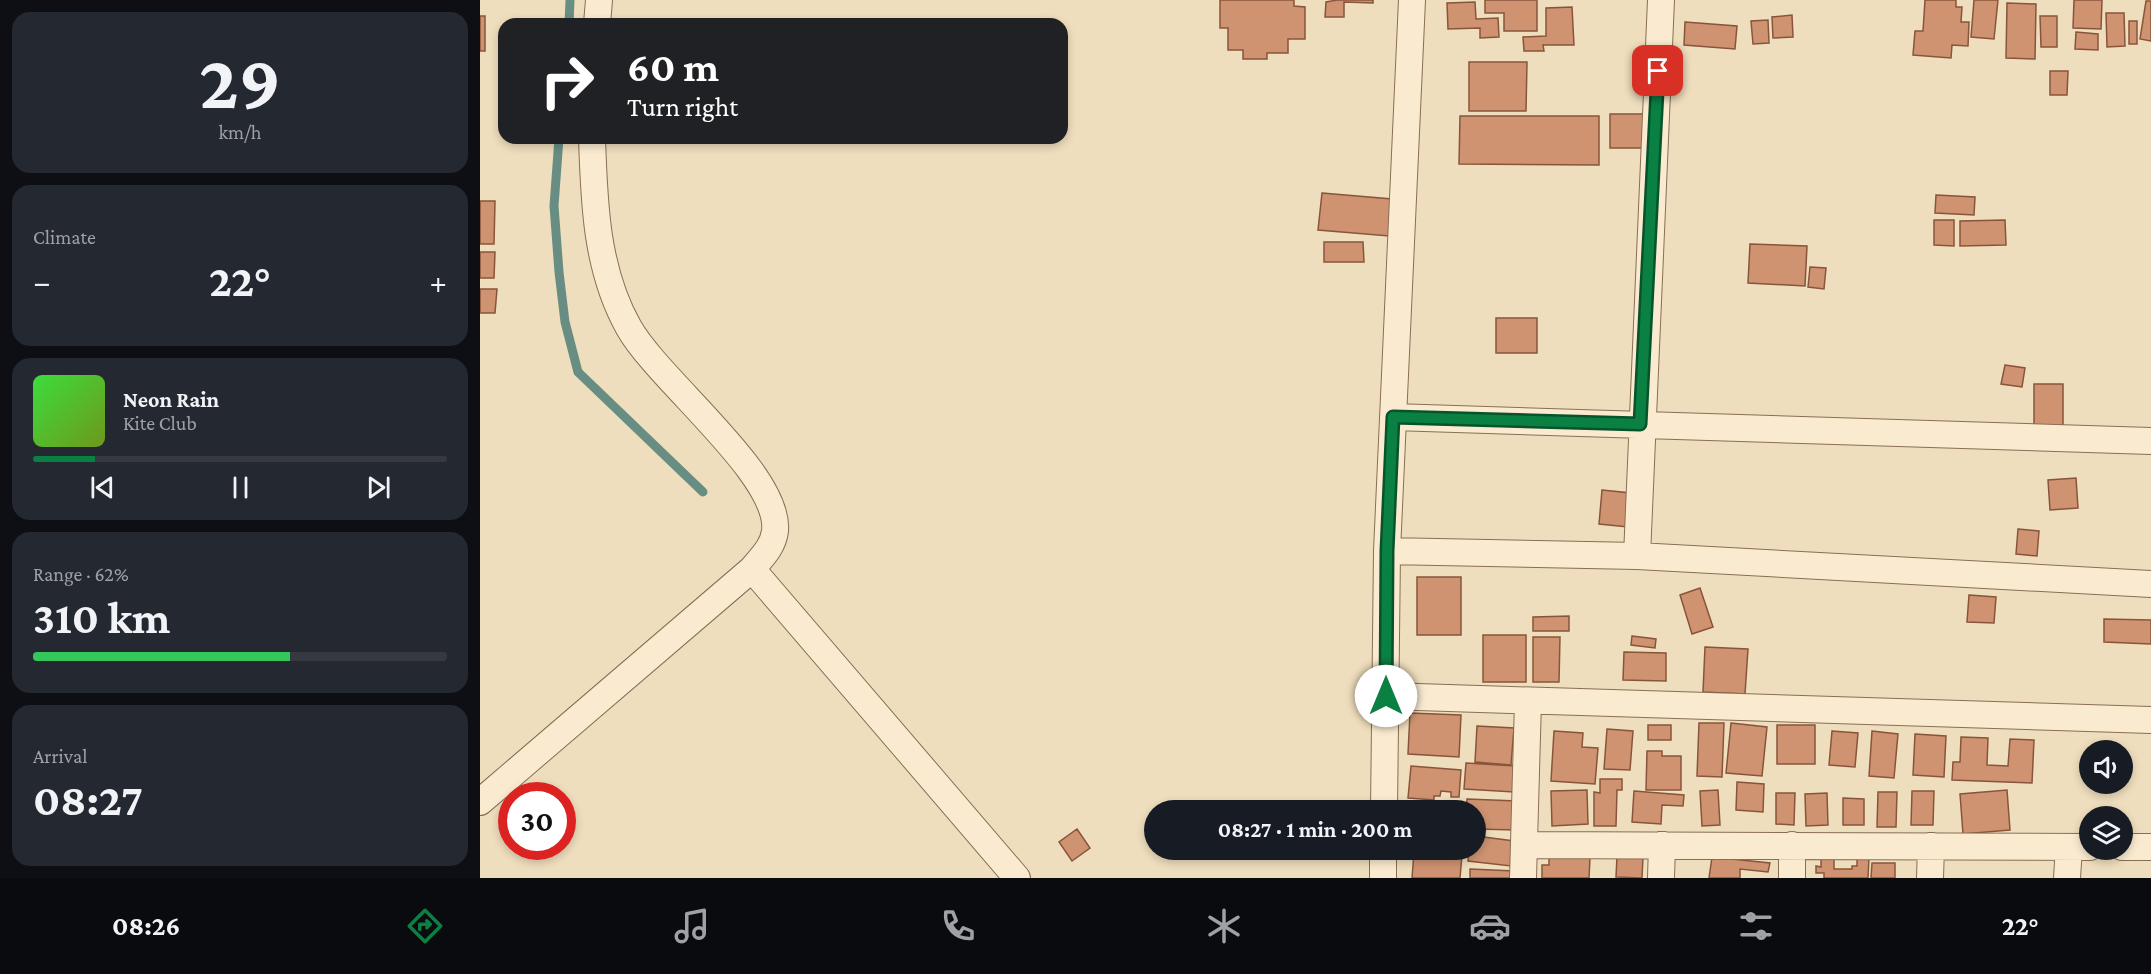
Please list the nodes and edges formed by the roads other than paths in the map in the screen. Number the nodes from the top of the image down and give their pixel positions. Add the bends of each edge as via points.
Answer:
1 (599, 0) edge
2 (1412, 0) edge
3 (1661, 0) edge
4 (598, 18) edge
5 (592, 144) edge
6 (1393, 417) junction
7 (1640, 424) junction
8 (2151, 441) edge
9 (1387, 551) junction
10 (1636, 556) junction
11 (752, 569) junction
12 (2151, 584) edge
13 (1386, 696) junction
14 (1528, 701) junction
15 (2151, 720) edge
16 (1384, 800) edge
17 (480, 802) edge
18 (1524, 845) junction
19 (1662, 845) junction
20 (1792, 845) junction
21 (1931, 846) junction
22 (2133, 846) edge
23 (2079, 847) edge
24 (2151, 847) edge
25 (1383, 860) edge
26 (1017, 878) edge
27 (1383, 878) edge
28 (1523, 878) edge
29 (1660, 878) edge
30 (1792, 878) edge
31 (1930, 878) edge
32 (2067, 878) edge

1 - 4 street
2 - 6 street
3 - 7 street
5 - 11 street via 595,216 608,279 629,327 658,369 752,470 774,515 771,546
6 - 7 street
6 - 9 street
7 - 8 street
7 - 10 street
9 - 10 street
9 - 13 street
10 - 12 street
11 - 17 street
11 - 26 street
13 - 14 street
13 - 16 street
14 - 15 street
14 - 18 street
18 - 19 street
18 - 28 street
19 - 20 street
19 - 29 street
20 - 21 street
20 - 30 street
21 - 23 street
21 - 31 street
22 - 24 street
23 - 32 street
25 - 27 street

